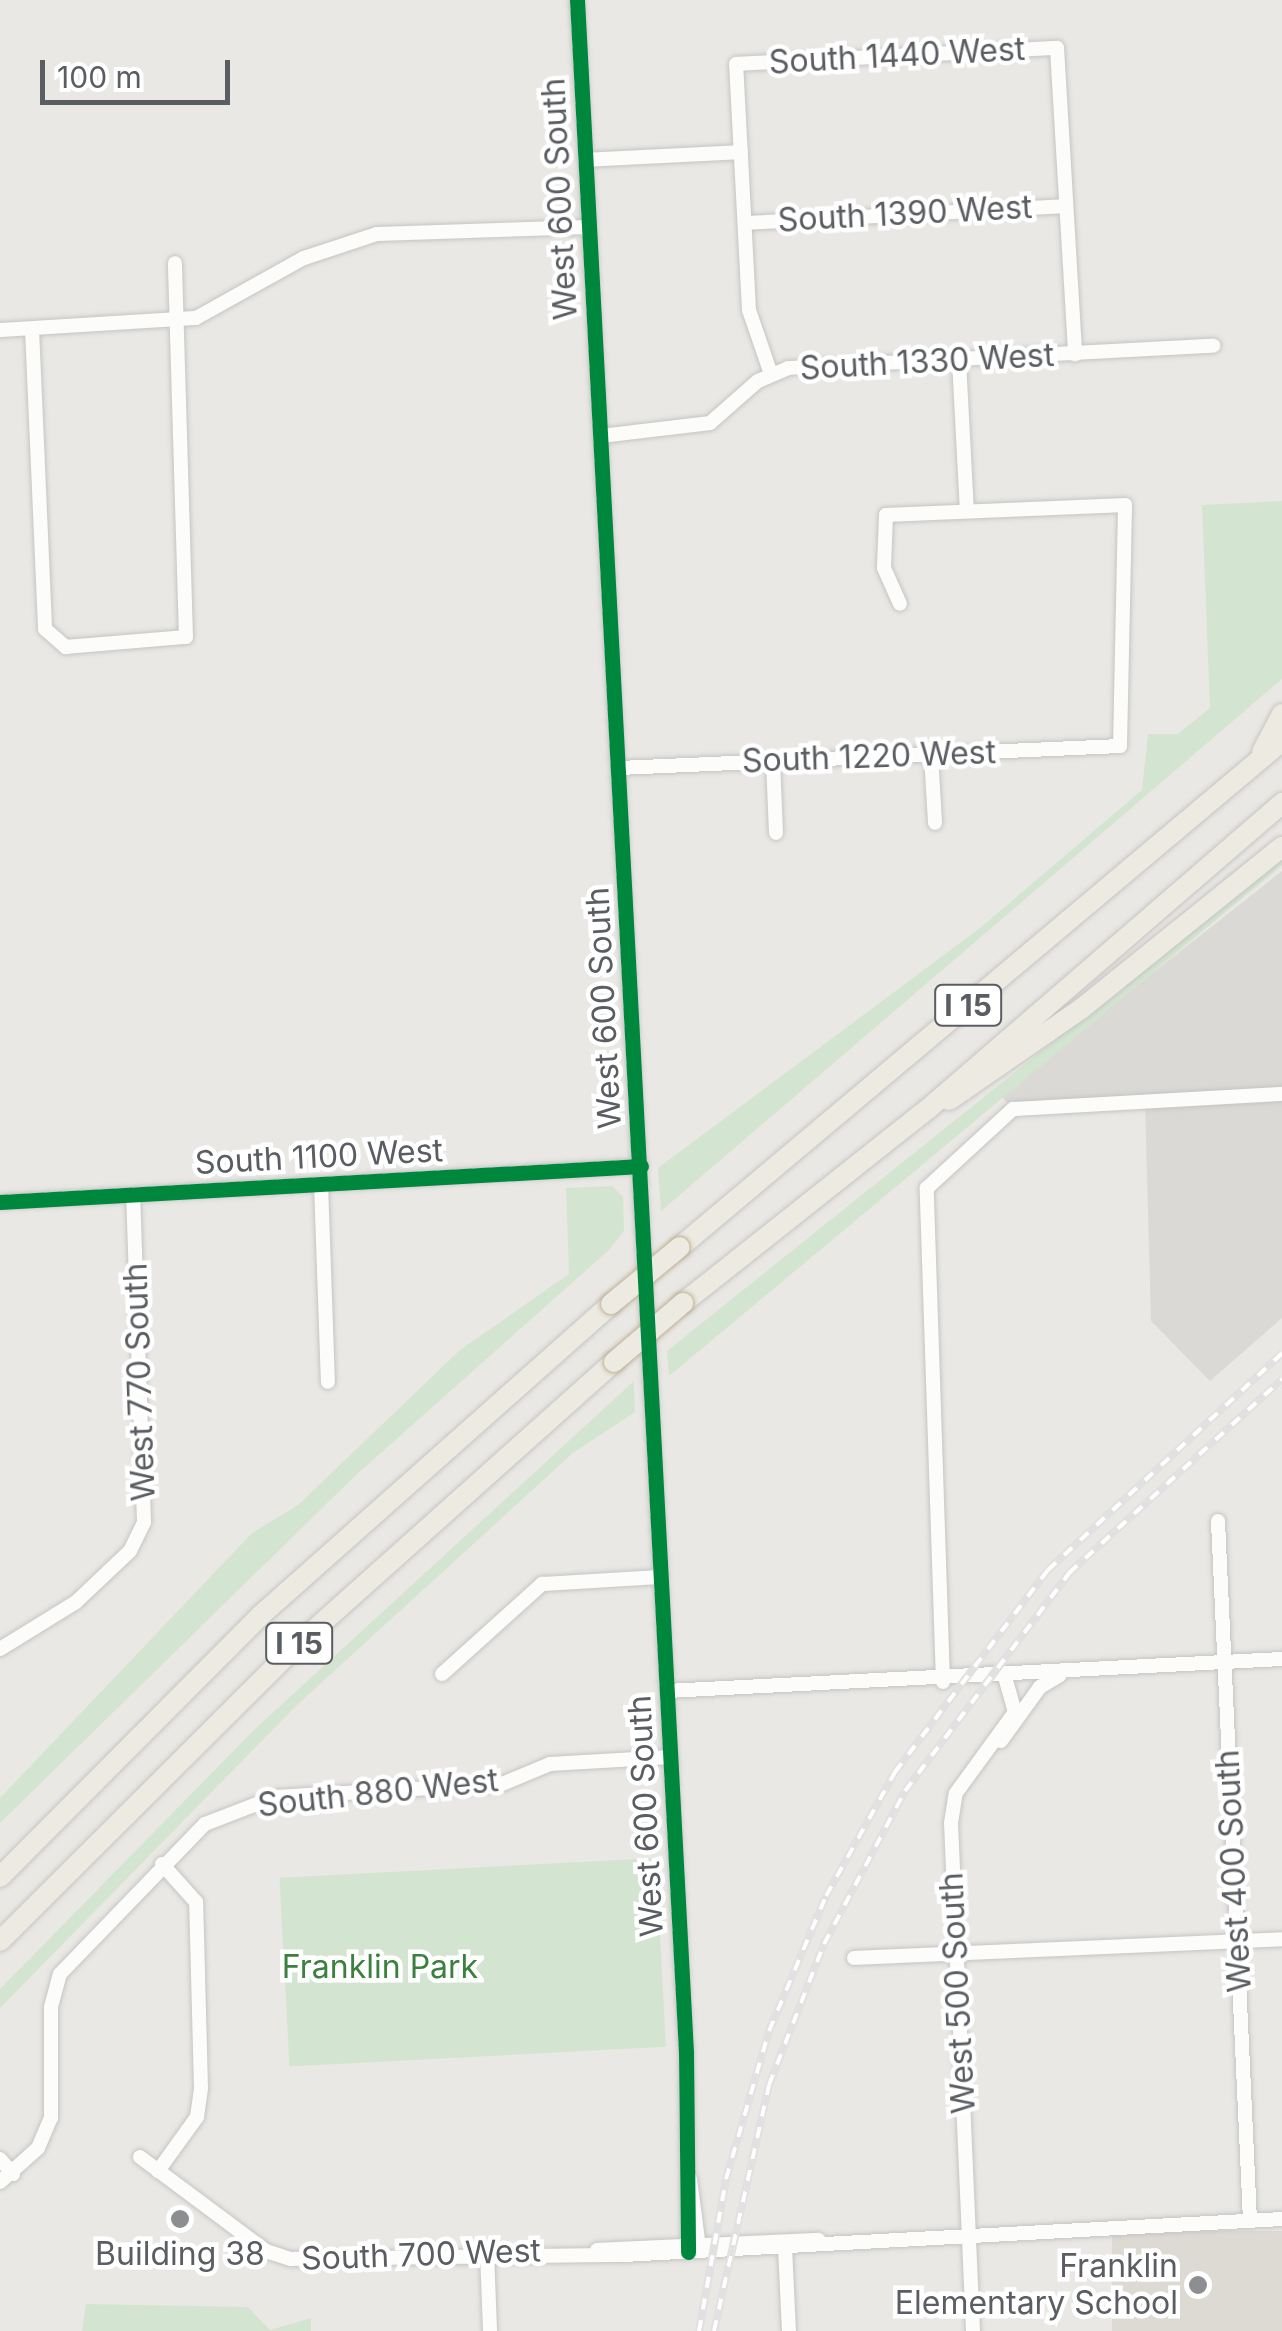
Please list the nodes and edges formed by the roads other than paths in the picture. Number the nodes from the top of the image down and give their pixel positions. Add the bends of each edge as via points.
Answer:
1 (578, 0) edge
2 (741, 152) junction
3 (586, 160) junction
4 (1066, 206) junction
5 (744, 222) junction
6 (588, 227) junction
7 (175, 263) dead end
8 (178, 319) junction
9 (32, 329) junction
10 (0, 330) edge
11 (1213, 346) dead end
12 (1075, 354) junction
13 (959, 360) junction
14 (771, 374) junction
15 (601, 436) junction
16 (967, 512) junction
17 (900, 604) dead end
18 (1282, 714) edge
19 (1282, 742) edge
20 (931, 755) junction
21 (773, 761) junction
22 (1255, 764) junction
23 (619, 768) junction
24 (1282, 803) edge
25 (935, 823) dead end
26 (776, 834) dead end
27 (1282, 847) edge
28 (1282, 1094) edge
29 (929, 1108) junction
30 (641, 1166) junction
31 (321, 1184) junction
32 (133, 1195) junction
33 (0, 1202) edge
34 (328, 1382) dead end
35 (1218, 1522) dead end
36 (662, 1577) junction
37 (0, 1649) edge
38 (1282, 1659) edge
39 (1224, 1662) junction
40 (1097, 1668) junction
41 (442, 1674) dead end
42 (1060, 1675) junction
43 (943, 1677) junction
44 (1005, 1678) junction
45 (667, 1691) junction
46 (996, 1744) junction
47 (671, 1757) junction
48 (162, 1864) junction
49 (0, 1876) edge
50 (1282, 1939) edge
51 (0, 1941) edge
52 (1237, 1941) junction
53 (957, 1954) junction
54 (854, 1958) dead end
55 (140, 2157) dead end
56 (0, 2158) edge
57 (158, 2170) junction
58 (6, 2178) edge
59 (1282, 2219) edge
60 (1250, 2220) junction
61 (970, 2234) junction
62 (824, 2241) junction
63 (693, 2246) junction
64 (785, 2247) junction
65 (488, 2252) junction
66 (490, 2331) edge
67 (789, 2331) edge
68 (973, 2331) edge

1 - 3 street, West 600 South
2 - 3 street
2 - 4 street, South 1440 West via 736,64 1057,48
2 - 5 street
3 - 6 street, West 600 South
4 - 5 street, South 1390 West
4 - 12 street
5 - 14 street via 749,310
6 - 8 street via 347,240 226,309
6 - 15 street, West 600 South
7 - 8 street
8 - 9 street
8 - 9 street via 191,628 178,640 66,647 45,629
9 - 10 street
11 - 12 street, South 1330 West
12 - 13 street, South 1330 West
13 - 14 street, South 1330 West
13 - 16 street
14 - 15 street, South 1330 West via 710,422
15 - 23 street, West 600 South
16 - 17 street via 886,515 882,554
16 - 20 street, South 1220 West via 1125,506 1120,746
18 - 22 highway
19 - 22 highway, I 15
20 - 21 street, South 1220 West
20 - 25 street
21 - 23 street, South 1220 West
21 - 26 street
22 - 49 highway, I 15, bridge via 611,1304 261,1615
23 - 30 street, West 600 South
24 - 29 highway, I 15
27 - 29 highway via 977,1087
28 - 43 street via 1014,1109 927,1188
29 - 51 highway, I 15, bridge via 683,1303 295,1647
30 - 31 street, South 1100 West
30 - 36 street, West 600 South
31 - 32 street, South 1100 West
31 - 34 street
32 - 33 street, South 1100 West
32 - 37 street, West 770 South via 144,1522 130,1551 76,1602
35 - 39 street, West 400 South
36 - 41 street via 542,1584
36 - 45 street, West 600 South
38 - 39 street
39 - 40 street
39 - 52 street, West 400 South
40 - 42 street
40 - 43 street
42 - 44 street
42 - 46 street
43 - 44 street
43 - 45 street
44 - 46 street, West 500 South via 1016,1706
45 - 47 street, West 600 South
46 - 53 street, West 500 South via 953,1806
47 - 48 street, South 880 West via 550,1764 502,1784 270,1798 205,1824
47 - 63 street, West 600 South
48 - 57 street via 196,1902 201,2088 197,2117
48 - 58 street, South 880 West via 60,1974 51,2007 51,2118
50 - 52 street
52 - 53 street
52 - 60 street, West 400 South
53 - 54 street
53 - 61 street, West 500 South
55 - 57 street, South 700 West
56 - 58 street
57 - 65 street, South 700 West via 279,2257
59 - 60 street, South 700 West
60 - 61 street, South 700 West
61 - 62 street, South 700 West
61 - 68 street, West 500 South
62 - 63 street, South 700 West
62 - 64 street, South 700 West
63 - 64 street, South 700 West
63 - 65 street, South 700 West
64 - 67 street
65 - 66 street

